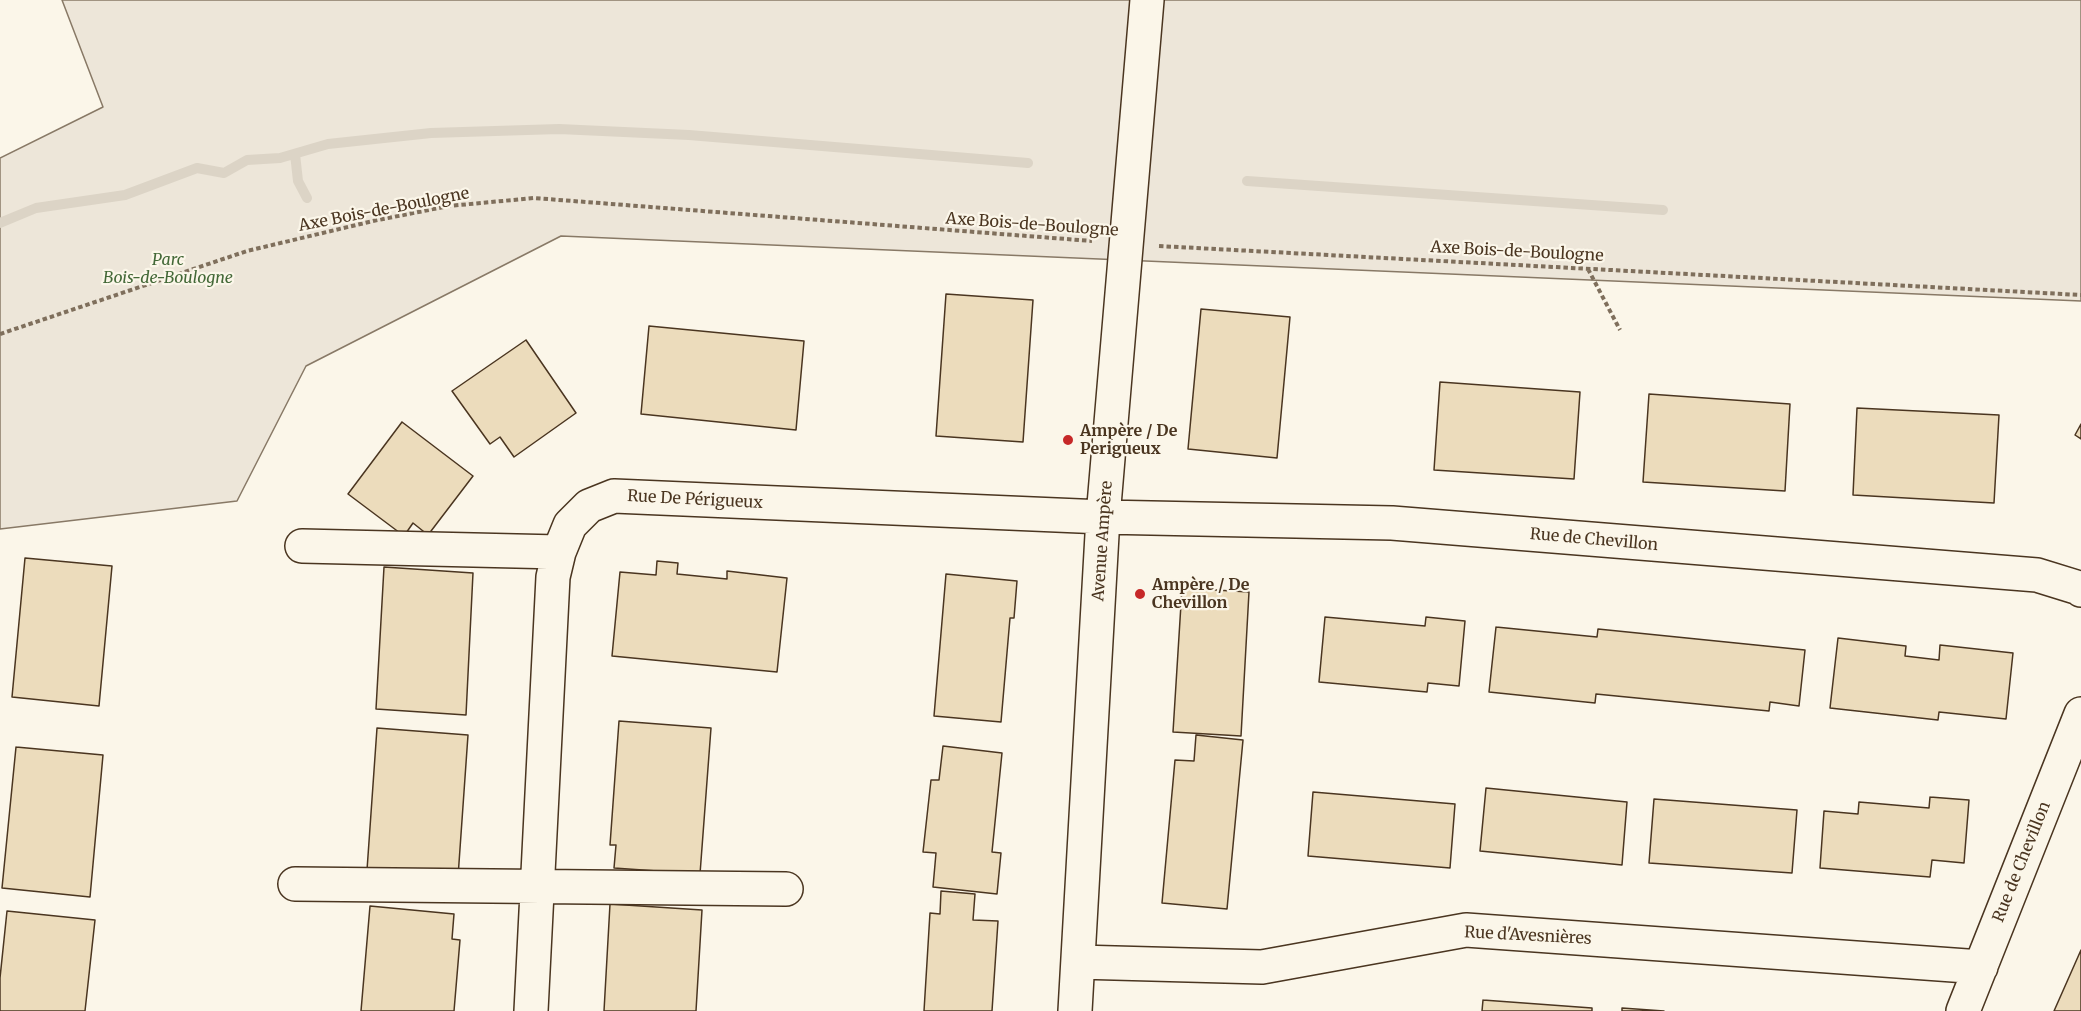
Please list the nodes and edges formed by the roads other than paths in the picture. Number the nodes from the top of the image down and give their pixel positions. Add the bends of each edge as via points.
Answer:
1 (1147, 0) edge
2 (1103, 517) junction
3 (302, 546) dead end
4 (559, 552) junction
5 (2081, 591) edge
6 (2081, 714) edge
7 (295, 884) dead end
8 (538, 886) junction
9 (786, 889) dead end
10 (1078, 962) junction
11 (1981, 967) junction
12 (531, 1011) edge
13 (1075, 1011) edge
14 (1964, 1011) edge

1 - 2 street, Avenue Ampère
2 - 4 street, Rue De Périgueux via 614,496 589,506 570,525
2 - 5 street, Rue de Chevillon via 1392,523 2037,575
2 - 10 street, Avenue Ampère
3 - 4 street
4 - 8 street, Rue De Périgueux via 553,577
6 - 11 street, Rue de Chevillon
7 - 8 street
8 - 9 street
8 - 12 street, Rue De Périgueux
10 - 11 street, Rue d'Avesnières via 1262,967 1466,930
10 - 13 street, Avenue Ampère
11 - 14 street, Rue de Chevillon

